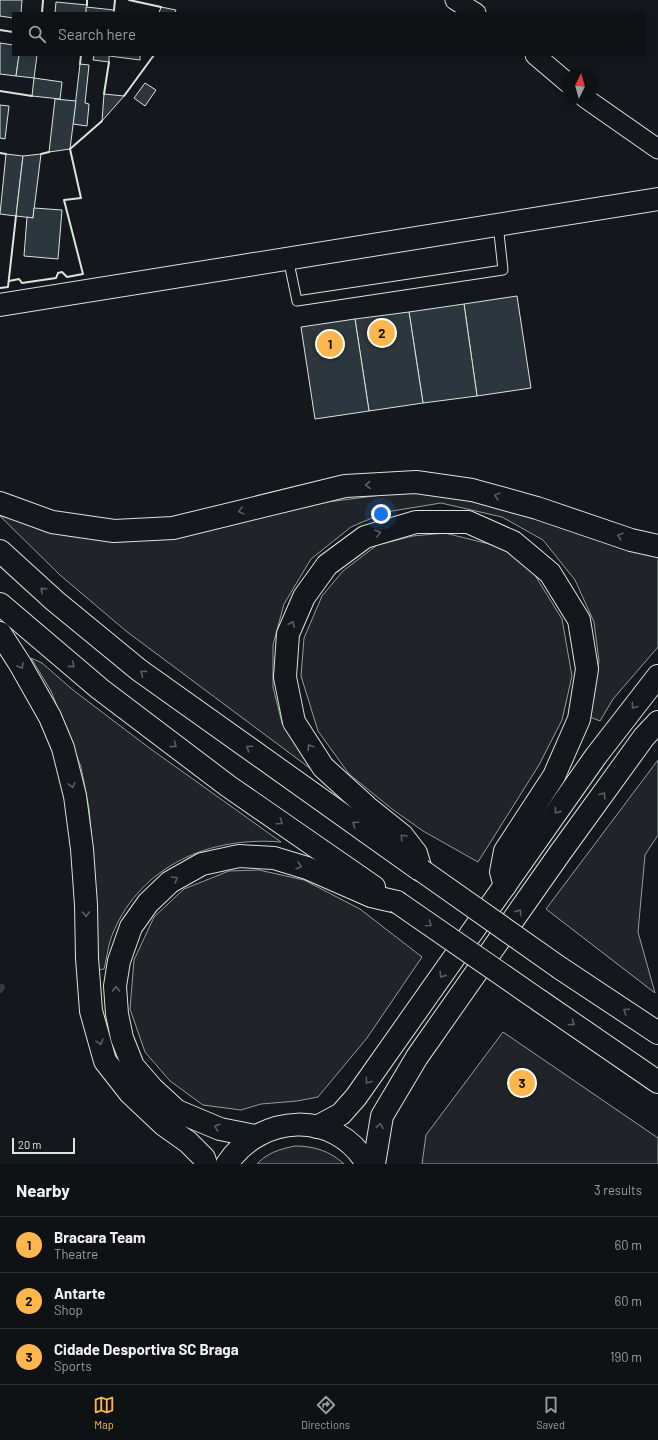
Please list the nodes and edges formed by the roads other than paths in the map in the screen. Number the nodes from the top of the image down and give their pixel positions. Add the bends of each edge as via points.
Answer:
1 (455, 0) edge
2 (474, 12) edge
3 (536, 56) edge
4 (562, 78) edge
5 (595, 104) edge
6 (658, 148) edge
7 (658, 199) edge
8 (498, 224) junction
9 (288, 258) junction
10 (0, 305) edge
11 (0, 503) edge
12 (658, 546) edge
13 (0, 551) edge
14 (0, 604) edge
15 (0, 633) edge
16 (658, 676) edge
17 (658, 722) edge
18 (421, 870) junction
19 (504, 886) junction
20 (397, 902) junction
21 (658, 1033) edge
22 (658, 1082) edge
23 (317, 1127) junction
24 (255, 1136) junction
25 (206, 1164) edge
26 (227, 1164) edge
27 (367, 1164) edge
28 (374, 1164) edge

1 - 2 street
3 - 4 street
5 - 6 street
7 - 8 main road
8 - 9 main road
8 - 9 lane via 502,270 297,301
9 - 10 main road
12 -> 11 main road via 631,540 537,508 472,490 416,482 345,486 173,528 114,531 52,522
18 -> 13 main road via 139,670 55,601
14 -> 20 main road via 100,689 228,786
15 -> 25 main road via 50,717 63,748 75,796 82,849 91,1011 105,1061 130,1093 164,1125 188,1142 204,1158
16 -> 19 main road via 596,756
28 -> 17 main road via 382,1116 417,1057 560,853 644,737
18 -> 19 main road via 416,854 402,835 323,767 294,722 284,677 288,634 304,597 327,565 365,537 416,522 468,522 513,542 550,573 579,620 587,669 579,719 554,776 506,851 501,872
21 -> 18 main road, bridge
19 -> 23 main road via 356,1097 341,1114
20 -> 22 main road, bridge
24 -> 20 main road via 220,1128 177,1111 133,1066 122,1038 115,986 119,960 131,927 148,903 170,882 202,864 239,856 274,858 307,868 371,896
23 - 24 main road via 292,1124 267,1130
23 - 27 main road via 335,1133 350,1144
24 - 26 main road via 243,1144

